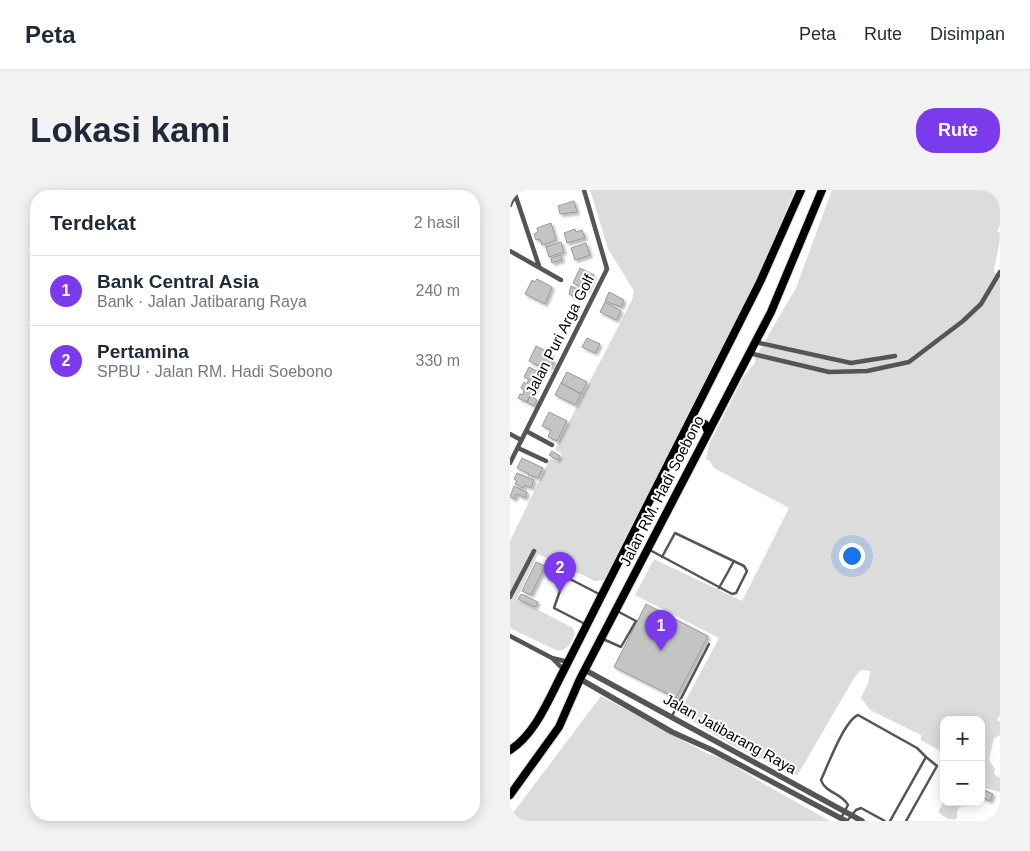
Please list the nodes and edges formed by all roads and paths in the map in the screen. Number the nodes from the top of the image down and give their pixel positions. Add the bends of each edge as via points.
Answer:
1 (584, 190) edge
2 (800, 190) edge
3 (822, 190) edge
4 (516, 192) edge
5 (510, 205) edge
6 (510, 251) edge
7 (539, 266) junction
8 (1000, 272) edge
9 (561, 280) dead end
10 (755, 342) junction
11 (750, 353) junction
12 (895, 356) dead end
13 (851, 363) junction
14 (867, 371) junction
15 (526, 431) junction
16 (708, 432) junction
17 (510, 434) edge
18 (521, 440) junction
19 (552, 445) dead end
20 (678, 447) junction
21 (518, 448) junction
22 (546, 461) dead end
23 (510, 462) edge
24 (647, 549) junction
25 (534, 551) dead end
26 (662, 557) junction
27 (734, 561) junction
28 (719, 588) junction
29 (601, 595) junction
30 (510, 597) edge
31 (616, 611) junction
32 (586, 624) junction
33 (510, 636) edge
34 (602, 638) junction
35 (709, 644) dead end
36 (552, 658) junction
37 (568, 662) junction
38 (564, 670) junction
39 (585, 670) junction
40 (580, 679) junction
41 (672, 716) junction
42 (686, 726) junction
43 (682, 736) junction
44 (520, 744) junction
45 (510, 750) edge
46 (510, 756) edge
47 (926, 757) junction
48 (510, 795) edge
49 (845, 812) junction
50 (851, 815) junction
51 (845, 820) edge
52 (862, 821) edge
53 (885, 821) edge
54 (890, 821) edge
55 (906, 821) edge

1 - 15 street, Jalan Puri Arga Golf via 607,269
2 - 20 main road, Jalan RM. Hadi Soebono via 760,282
3 - 10 main road, Jalan RM. Hadi Soebono
4 - 5 street
4 - 7 street
6 - 7 street, Jalan Puri Arga Golf
7 - 9 street, Jalan Puri Arga Golf
8 - 14 street via 980,304 946,335 908,362
10 - 11 main road, Jalan RM. Hadi Soebono
10 - 13 street
11 - 14 street via 829,372
11 - 16 main road, Jalan RM. Hadi Soebono
12 - 13 street
13 - 14 street
15 - 18 street, Jalan Puri Arga Golf
15 - 19 street
16 - 20 main road via 705,424 699,422 685,443
16 - 24 main road, Jalan RM. Hadi Soebono
17 - 18 street
18 - 21 street, Jalan Puri Arga Golf
20 - 29 main road, Jalan RM. Hadi Soebono
21 - 22 street
21 - 23 street, Jalan Puri Arga Golf
24 - 26 lane
24 - 31 main road, Jalan RM. Hadi Soebono
25 - 30 street
26 - 27 lane via 676,533
26 - 28 lane
27 - 28 lane
27 - 28 lane via 748,569 736,593
29 - 32 main road, Jalan RM. Hadi Soebono
29 - 32 lane via 570,579 563,582 554,608
31 - 34 main road, Jalan RM. Hadi Soebono
31 - 34 lane via 636,621 621,647
32 - 37 main road, Jalan RM. Hadi Soebono
33 - 36 street
34 - 39 main road, Jalan RM. Hadi Soebono
35 - 41 lane
36 - 37 street
36 - 38 street
37 - 38 main road, Jalan RM. Hadi Soebono
38 - 44 main road, Jalan RM. Hadi Soebono
39 - 40 main road, Jalan RM. Hadi Soebono
39 - 41 street, Jalan Jatibarang Raya
40 - 43 street, Jalan Jatibarang Raya
40 - 48 main road, Jalan RM. Hadi Soebono via 559,727
41 - 42 street, Jalan Jatibarang Raya
42 - 43 street
42 - 49 street, Jalan Jatibarang Raya
43 - 51 street, Jalan Jatibarang Raya
44 - 45 main road, Jalan RM. Hadi Soebono
44 - 46 main road
47 - 49 lane via 917,748 858,715 852,718 821,780 828,789 844,798 848,805
47 - 54 lane
47 - 55 lane via 937,766
49 - 50 street, Jalan Jatibarang Raya
49 - 51 lane
50 - 51 lane
50 - 52 street, Jalan Jatibarang Raya
50 - 53 lane via 861,808

